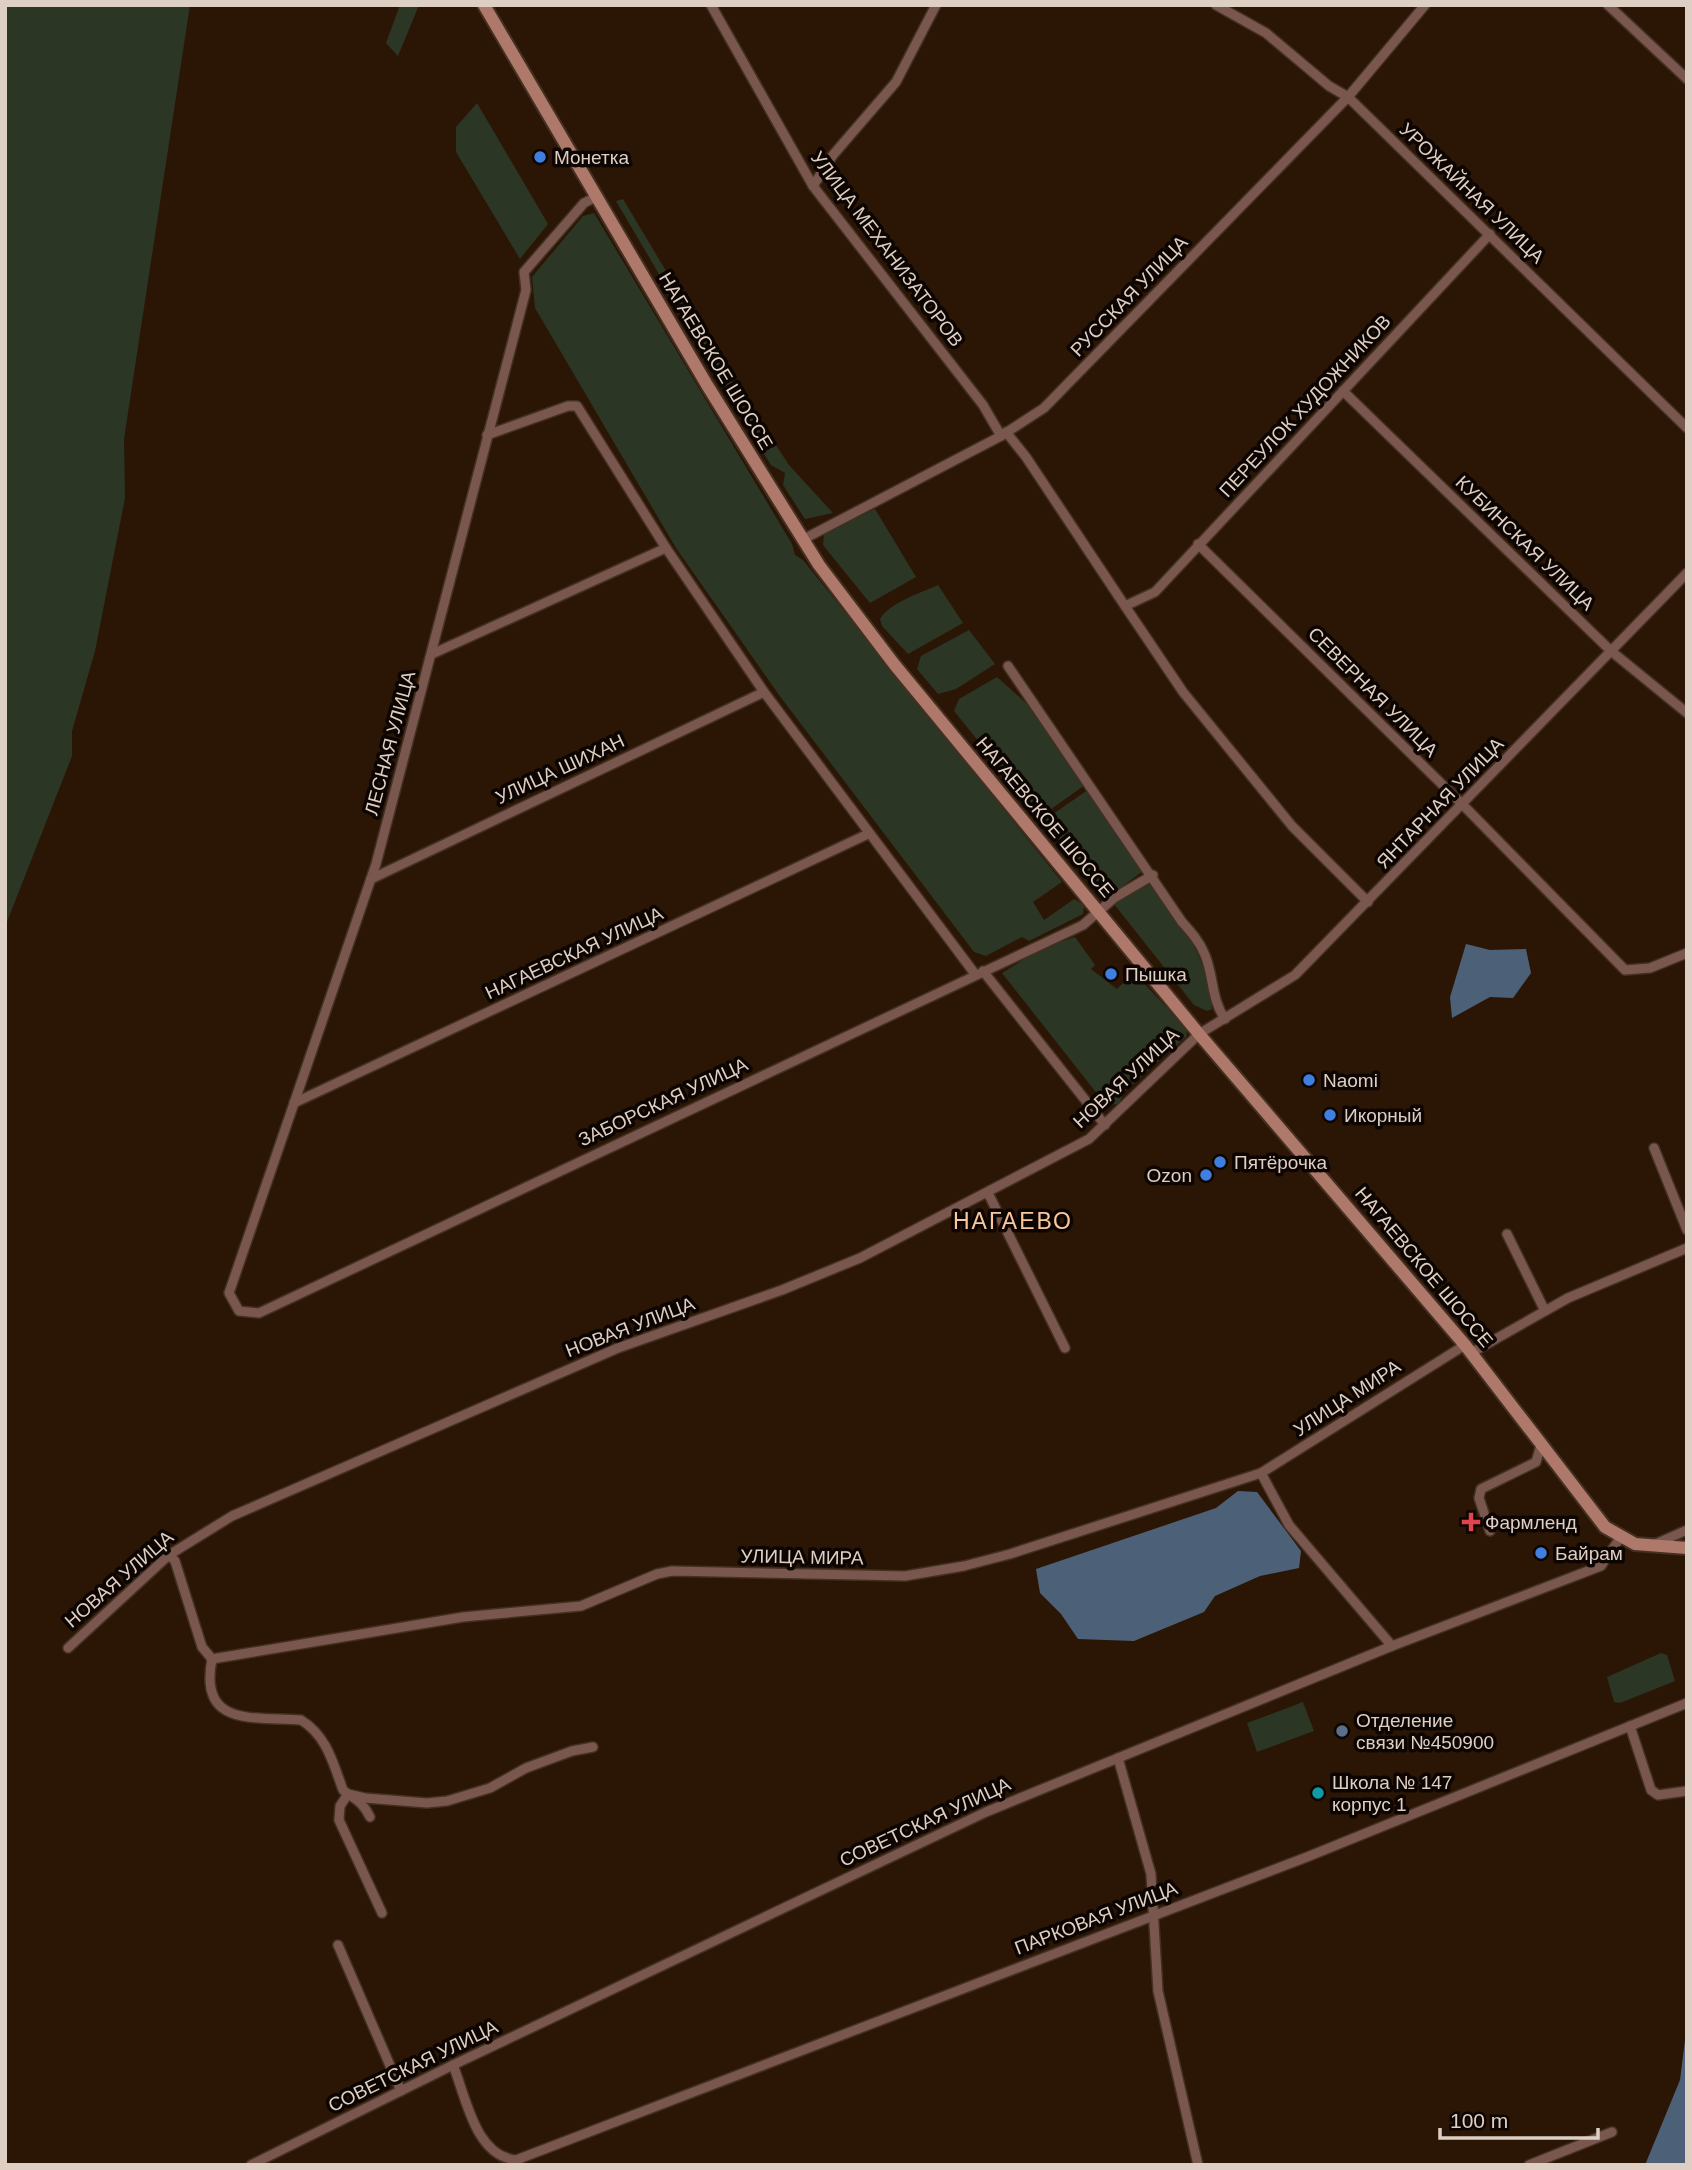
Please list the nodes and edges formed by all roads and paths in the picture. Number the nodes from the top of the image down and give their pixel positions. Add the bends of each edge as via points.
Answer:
1 (484, 5) edge
2 (712, 5) edge
3 (936, 5) edge
4 (1216, 5) edge
5 (1425, 5) edge
6 (1608, 5) edge
7 (1687, 79) edge
8 (1348, 97) junction
9 (813, 186) junction
10 (596, 197) junction
11 (1490, 234) junction
12 (1343, 391) junction
13 (1687, 428) edge
14 (1004, 434) junction
15 (486, 435) junction
16 (802, 540) junction
17 (1198, 544) junction
18 (666, 548) junction
19 (1687, 573) edge
20 (1125, 606) junction
21 (1611, 651) junction
22 (432, 654) junction
23 (1008, 666) dead end
24 (764, 692) junction
25 (1687, 713) edge
26 (1463, 805) junction
27 (868, 834) junction
28 (1153, 875) junction
29 (371, 879) junction
30 (1368, 902) junction
31 (1098, 911) junction
32 (1687, 953) edge
33 (979, 972) junction
34 (1225, 1019) junction
35 (1199, 1034) junction
36 (294, 1103) junction
37 (1105, 1125) junction
38 (1654, 1148) dead end
39 (988, 1193) junction
40 (1687, 1230) edge
41 (1507, 1234) dead end
42 (1687, 1248) edge
43 (239, 1311) joint
44 (1545, 1311) junction
45 (1065, 1348) dead end
46 (1468, 1349) junction
47 (1541, 1445) junction
48 (1261, 1473) junction
49 (1687, 1530) edge
50 (1490, 1531) dead end
51 (1620, 1538) junction
52 (1650, 1547) junction
53 (1687, 1548) edge
54 (169, 1555) junction
55 (1392, 1647) junction
56 (68, 1648) dead end
57 (212, 1660) junction
58 (1687, 1703) edge
59 (1630, 1726) junction
60 (593, 1747) dead end
61 (1118, 1758) junction
62 (1687, 1791) edge
63 (348, 1794) junction
64 (370, 1817) dead end
65 (382, 1913) dead end
66 (1152, 1916) junction
67 (338, 1945) dead end
68 (453, 2065) junction
69 (401, 2091) junction
70 (1612, 2132) dead end
71 (517, 2162) edge
72 (251, 2165) edge
73 (1198, 2165) edge
74 (1530, 2165) edge

1 - 10 street, НАГАЕВСКОЕ ШОССЕ
2 - 9 street, УЛИЦА МЕХАНИЗАТОРОВ
3 - 9 street via 891,89
4 - 8 street, УРОЖАЙНАЯ УЛИЦА via 1266,33
5 - 8 street, РУССКАЯ УЛИЦА
6 - 7 street
8 - 11 street, УРОЖАЙНАЯ УЛИЦА
8 - 14 street, РУССКАЯ УЛИЦА via 1044,408
9 - 14 street, УЛИЦА МЕХАНИЗАТОРОВ
10 - 15 street, ЛЕСНАЯ УЛИЦА via 584,203 524,272 526,290
10 - 16 street, НАГАЕВСКОЕ ШОССЕ
11 - 12 street, ПЕРЕУЛОК ХУДОЖНИКОВ
11 - 13 street, УРОЖАЙНАЯ УЛИЦА
12 - 17 street, ПЕРЕУЛОК ХУДОЖНИКОВ
12 - 21 street, КУБИНСКАЯ УЛИЦА
14 - 16 street, РУССКАЯ УЛИЦА
14 - 20 street, УЛИЦА МЕХАНИЗАТОРОВ via 1026,457
15 - 18 street via 577,406
15 - 22 street, ЛЕСНАЯ УЛИЦА
16 - 31 street, НАГАЕВСКОЕ ШОССЕ via 894,664
17 - 20 street, ПЕРЕУЛОК ХУДОЖНИКОВ via 1155,592
17 - 26 street, СЕВЕРНАЯ УЛИЦА
18 - 22 street
18 - 24 street
19 - 21 street, ЯНТАРНАЯ УЛИЦА
20 - 30 street, УЛИЦА МЕХАНИЗАТОРОВ via 1183,692 1292,826
21 - 25 street, КУБИНСКАЯ УЛИЦА
21 - 26 street, ЯНТАРНАЯ УЛИЦА
22 - 29 street, ЛЕСНАЯ УЛИЦА
23 - 28 street
24 - 27 street
24 - 29 street, УЛИЦА ШИХАН
26 - 30 street, ЯНТАРНАЯ УЛИЦА
26 - 32 street, СЕВЕРНАЯ УЛИЦА via 1625,970 1650,968
27 - 33 street
27 - 36 street, НАГАЕВСКАЯ УЛИЦА
28 - 31 street, ЗАБОРСКАЯ УЛИЦА
28 - 34 street via 1205,954 1216,1006
29 - 36 street, ЛЕСНАЯ УЛИЦА
30 - 34 street, ЯНТАРНАЯ УЛИЦА via 1295,975
31 - 33 street, ЗАБОРСКАЯ УЛИЦА via 1083,925
31 - 35 street, НАГАЕВСКОЕ ШОССЕ
33 - 37 street
33 - 43 street, ЗАБОРСКАЯ УЛИЦА via 259,1313
34 - 35 street, ЯНТАРНАЯ УЛИЦА
35 - 37 street, НОВАЯ УЛИЦА
35 - 46 street, НАГАЕВСКОЕ ШОССЕ
36 - 43 street, ЛЕСНАЯ УЛИЦА via 229,1293
37 - 39 street, НОВАЯ УЛИЦА via 1089,1139
38 - 40 street
39 - 45 street
39 - 54 street, НОВАЯ УЛИЦА via 849,1263 506,1394 232,1516
41 - 44 street
42 - 44 street, УЛИЦА МИРА
44 - 46 street, УЛИЦА МИРА
46 - 47 street, НАГАЕВСКОЕ ШОССЕ
46 - 48 street, УЛИЦА МИРА
47 - 50 street via 1536,1462 1481,1489 1479,1498
47 - 51 street, НАГАЕВСКОЕ ШОССЕ via 1605,1527
48 - 55 street via 1289,1525
48 - 57 street, УЛИЦА МИРА via 1010,1554 929,1573 672,1571 581,1606 463,1617
49 - 52 street
51 - 52 street, НАГАЕВСКОЕ ШОССЕ
51 - 55 street, СОВЕТСКАЯ УЛИЦА via 1601,1566
52 - 53 street, НАГАЕВСКОЕ ШОССЕ
54 - 56 street, НОВАЯ УЛИЦА
54 - 57 street via 175,1561 202,1647
55 - 61 street, СОВЕТСКАЯ УЛИЦА
57 - 63 street via 212,1690 223,1710 230,1715 309,1724 324,1742
58 - 59 street, ПАРКОВАЯ УЛИЦА
59 - 62 street via 1651,1790 1658,1795
59 - 66 street, ПАРКОВАЯ УЛИЦА
60 - 63 street via 526,1768 464,1798 427,1803
61 - 66 street via 1151,1874
61 - 68 street, СОВЕТСКАЯ УЛИЦА via 986,1812
63 - 64 street via 365,1806
63 - 65 street via 340,1806 339,1820
66 - 71 street, ПАРКОВАЯ УЛИЦА
66 - 73 street via 1164,2026
67 - 69 street
68 - 69 street, СОВЕТСКАЯ УЛИЦА
68 - 71 street via 482,2140 504,2158
69 - 72 street, СОВЕТСКАЯ УЛИЦА
70 - 74 street

